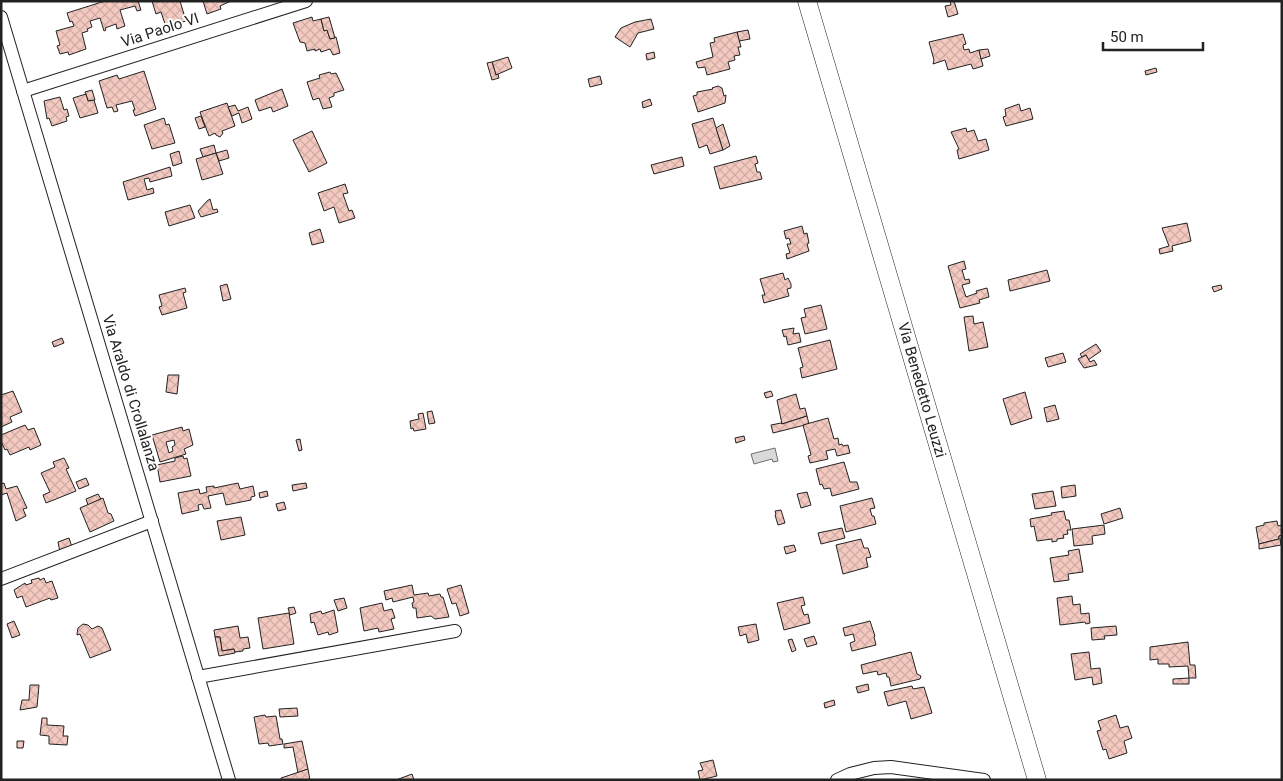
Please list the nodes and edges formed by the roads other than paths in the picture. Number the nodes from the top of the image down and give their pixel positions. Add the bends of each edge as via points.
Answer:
1 (306, 1) edge
2 (807, 1) edge
3 (1, 16) edge
4 (23, 91) junction
5 (152, 521) junction
6 (1, 579) edge
7 (455, 631) dead end
8 (198, 677) junction
9 (229, 780) edge
10 (837, 780) edge
11 (984, 780) edge
12 (1037, 780) edge

1 - 4 street, Via Paolo VI
2 - 12 street, Via Benedetto Leuzzi
3 - 4 street, Via Araldo di Crollalanza
4 - 5 street, Via Araldo di Crollalanza
5 - 6 street
5 - 8 street, Via Araldo di Crollalanza
7 - 8 street
8 - 9 street, Via Araldo di Crollalanza
10 - 11 street via 874,768 891,767

